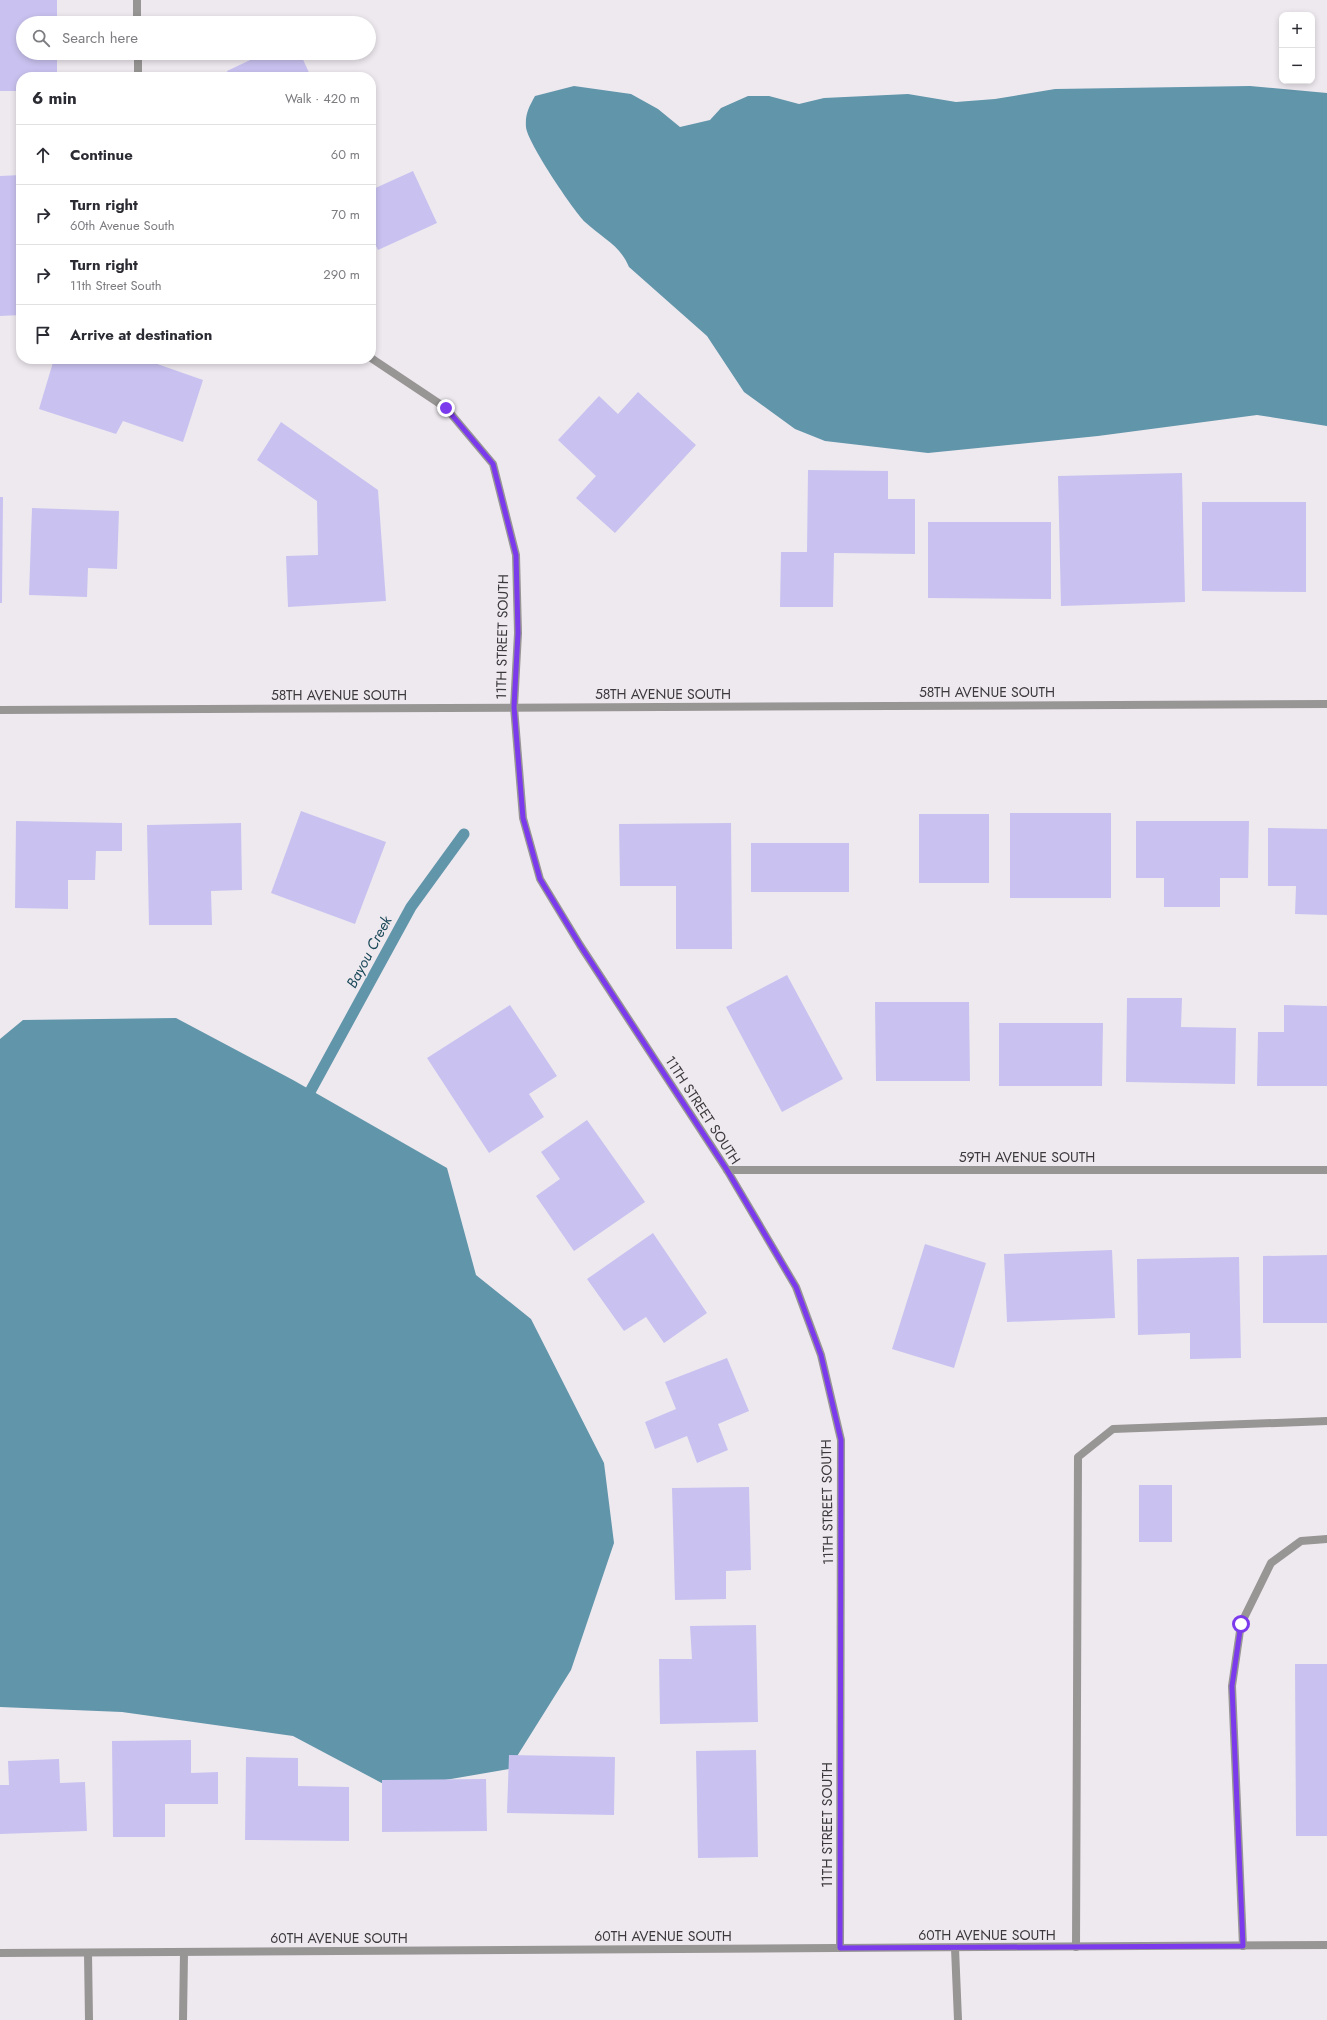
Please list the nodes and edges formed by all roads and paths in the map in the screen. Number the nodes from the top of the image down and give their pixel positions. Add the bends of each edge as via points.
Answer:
1 (137, 0) edge
2 (137, 16) edge
3 (138, 60) edge
4 (138, 72) edge
5 (376, 361) edge
6 (1327, 704) edge
7 (514, 707) junction
8 (0, 710) edge
9 (727, 1170) junction
10 (1327, 1170) edge
11 (1327, 1421) edge
12 (1327, 1539) edge
13 (1327, 1945) edge
14 (1243, 1946) junction
15 (1076, 1947) junction
16 (840, 1948) junction
17 (955, 1948) junction
18 (184, 1952) junction
19 (0, 1953) edge
20 (88, 1953) junction
21 (89, 2020) edge
22 (183, 2020) edge
23 (958, 2020) edge

1 - 2 street
3 - 4 street
5 - 7 street, 11TH STREET SOUTH via 446,408 493,464 516,555 518,633
6 - 7 street, 58TH AVENUE SOUTH
7 - 8 street, 58TH AVENUE SOUTH
7 - 9 street, 11TH STREET SOUTH via 523,818 540,879 584,952
9 - 10 street, 59TH AVENUE SOUTH
9 - 16 street, 11TH STREET SOUTH via 796,1287 821,1355 841,1440
11 - 15 street via 1113,1429 1078,1457
12 - 14 street via 1301,1541 1271,1563 1241,1624 1232,1686
13 - 14 street, 60TH AVENUE SOUTH
14 - 15 street, 60TH AVENUE SOUTH
15 - 17 street, 60TH AVENUE SOUTH
16 - 17 street, 60TH AVENUE SOUTH
16 - 18 street, 60TH AVENUE SOUTH
17 - 23 street
18 - 20 street, 60TH AVENUE SOUTH
18 - 22 street
19 - 20 street, 60TH AVENUE SOUTH
20 - 21 street

